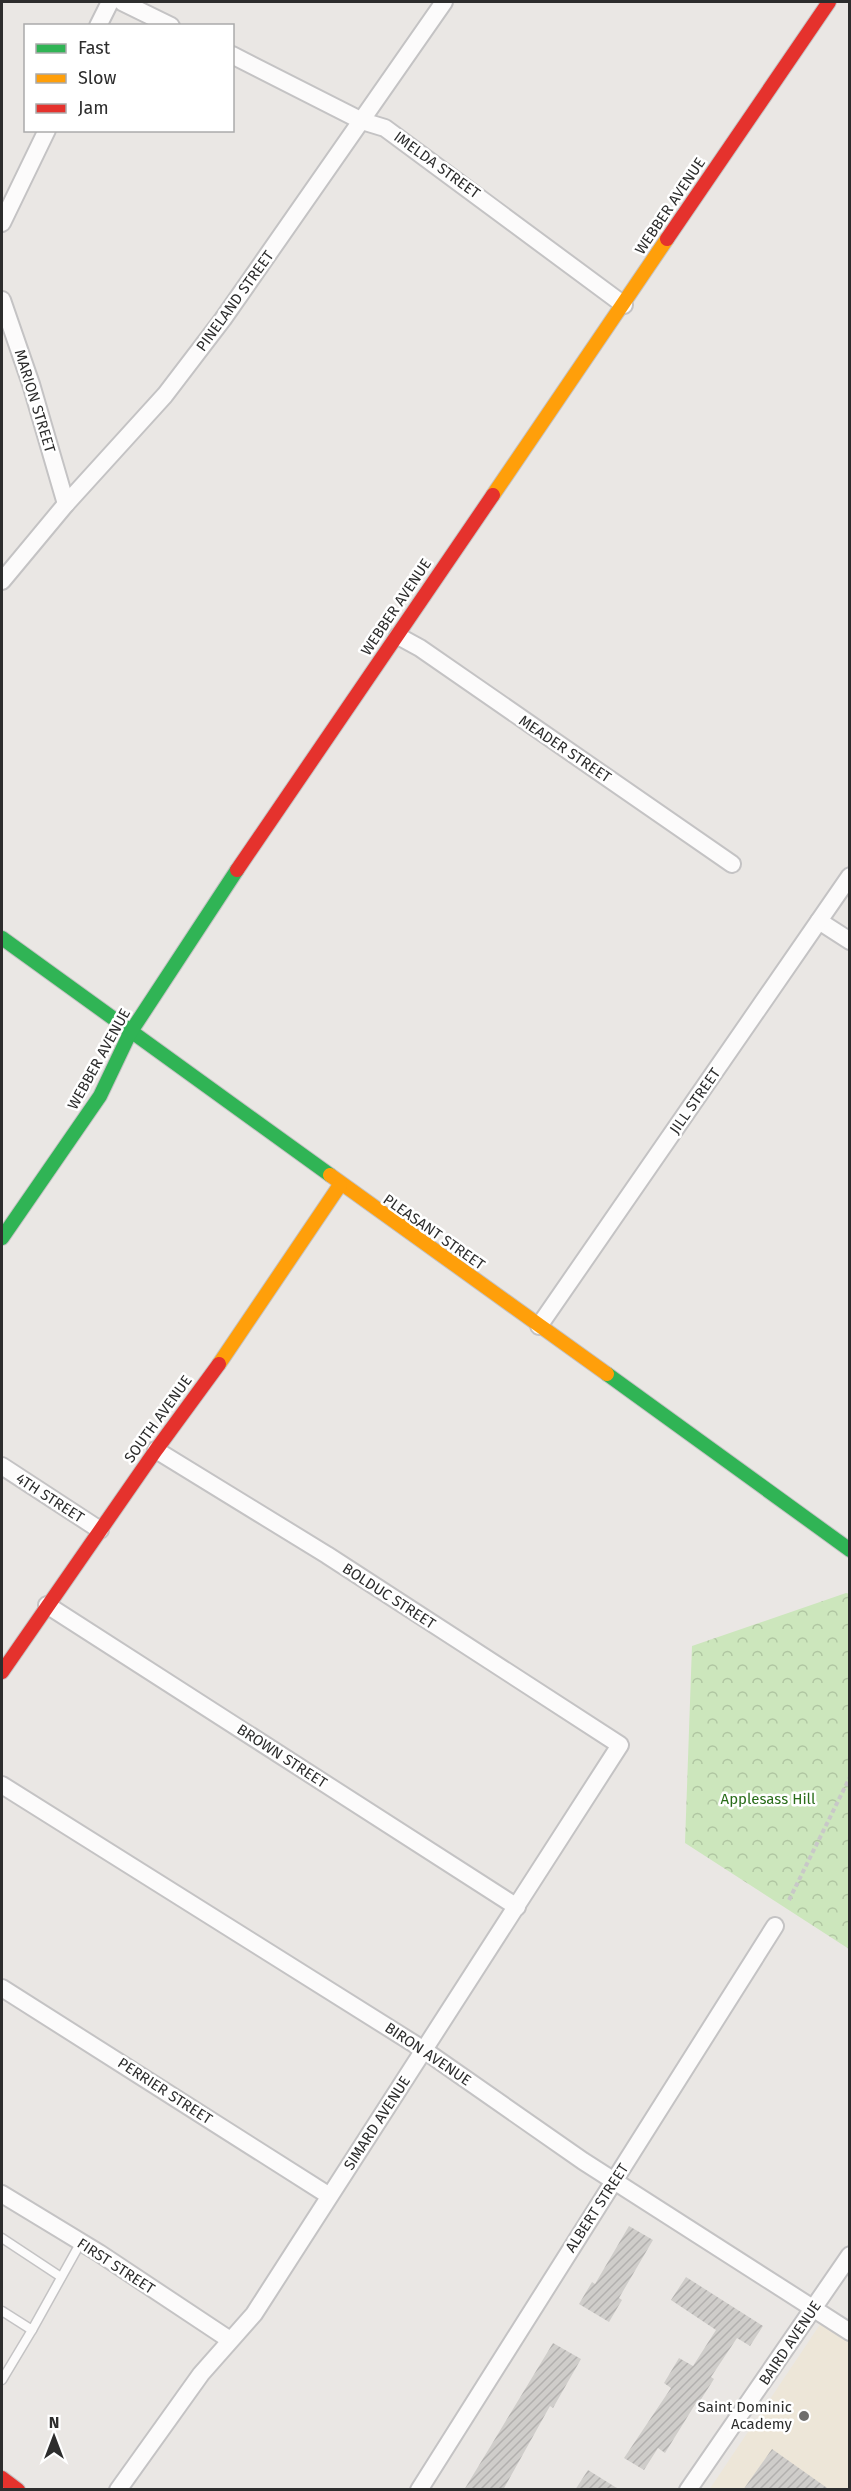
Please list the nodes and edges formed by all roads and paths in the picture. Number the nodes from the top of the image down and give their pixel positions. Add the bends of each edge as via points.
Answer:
1 (110, 2) edge
2 (122, 2) edge
3 (444, 2) edge
4 (829, 2) edge
5 (99, 24) edge
6 (167, 24) edge
7 (234, 57) edge
8 (362, 121) junction
9 (46, 132) edge
10 (2, 223) edge
11 (2, 300) edge
12 (624, 304) junction
13 (66, 504) junction
14 (2, 581) edge
15 (398, 636) junction
16 (732, 864) dead end
17 (849, 876) edge
18 (819, 921) junction
19 (2, 938) edge
20 (849, 941) edge
21 (130, 1033) junction
22 (340, 1185) junction
23 (2, 1238) edge
24 (539, 1326) junction
25 (156, 1450) junction
26 (2, 1466) edge
27 (100, 1530) junction
28 (849, 1550) edge
29 (47, 1605) junction
30 (2, 1672) edge
31 (620, 1745) joint
32 (849, 1777) edge
33 (2, 1785) edge
34 (789, 1900) dead end
35 (517, 1906) junction
36 (775, 1926) dead end
37 (2, 1988) edge
38 (424, 2050) junction
39 (615, 2181) junction
40 (2, 2194) edge
41 (328, 2195) junction
42 (2, 2238) edge
43 (81, 2242) junction
44 (849, 2255) edge
45 (62, 2277) junction
46 (812, 2309) junction
47 (2, 2311) edge
48 (32, 2330) junction
49 (849, 2332) edge
50 (230, 2340) junction
51 (2, 2380) edge
52 (2, 2478) edge
53 (18, 2490) edge
54 (118, 2490) edge
55 (419, 2490) edge
56 (688, 2490) edge

1 - 5 street
2 - 6 street
3 - 8 street, PINELAND STREET
4 - 12 main road, WEBBER AVENUE
7 - 8 street, IMELDA STREET
8 - 12 street, IMELDA STREET via 386,128
8 - 13 street, PINELAND STREET via 165,395
9 - 10 street
11 - 13 street, MARION STREET
12 - 15 main road, WEBBER AVENUE
13 - 14 street, PINELAND STREET
15 - 16 street, MEADER STREET
15 - 21 main road, WEBBER AVENUE
17 - 18 street, JILL STREET
18 - 20 street
18 - 24 street, JILL STREET
19 - 21 main road, PLEASANT STREET
21 - 22 main road, PLEASANT STREET
21 - 23 main road, WEBBER AVENUE via 100,1096
22 - 24 main road, PLEASANT STREET
22 - 25 main road, SOUTH AVENUE via 244,1331
24 - 28 main road, PLEASANT STREET
25 - 27 main road, SOUTH AVENUE
25 - 31 street, BOLDUC STREET via 327,1555
26 - 27 street, 4TH STREET
27 - 29 main road, SOUTH AVENUE
29 - 30 main road, SOUTH AVENUE
29 - 35 street, BROWN STREET
31 - 35 street, SIMARD AVENUE
32 - 34 path
33 - 38 street, BIRON AVENUE
35 - 38 street, SIMARD AVENUE
36 - 39 street, ALBERT STREET
37 - 41 street, PERRIER STREET
38 - 39 street, BIRON AVENUE
38 - 41 street, SIMARD AVENUE
39 - 46 street, BIRON AVENUE
39 - 55 street, ALBERT STREET
40 - 43 street, FIRST STREET
41 - 50 street, SIMARD AVENUE via 254,2314
42 - 45 lane
43 - 45 lane
43 - 50 street, FIRST STREET
44 - 46 street, BAIRD AVENUE
45 - 48 lane
46 - 49 street, BIRON AVENUE
46 - 56 street, BAIRD AVENUE
47 - 48 lane
48 - 51 lane
50 - 54 street, SIMARD AVENUE
52 - 53 main road

